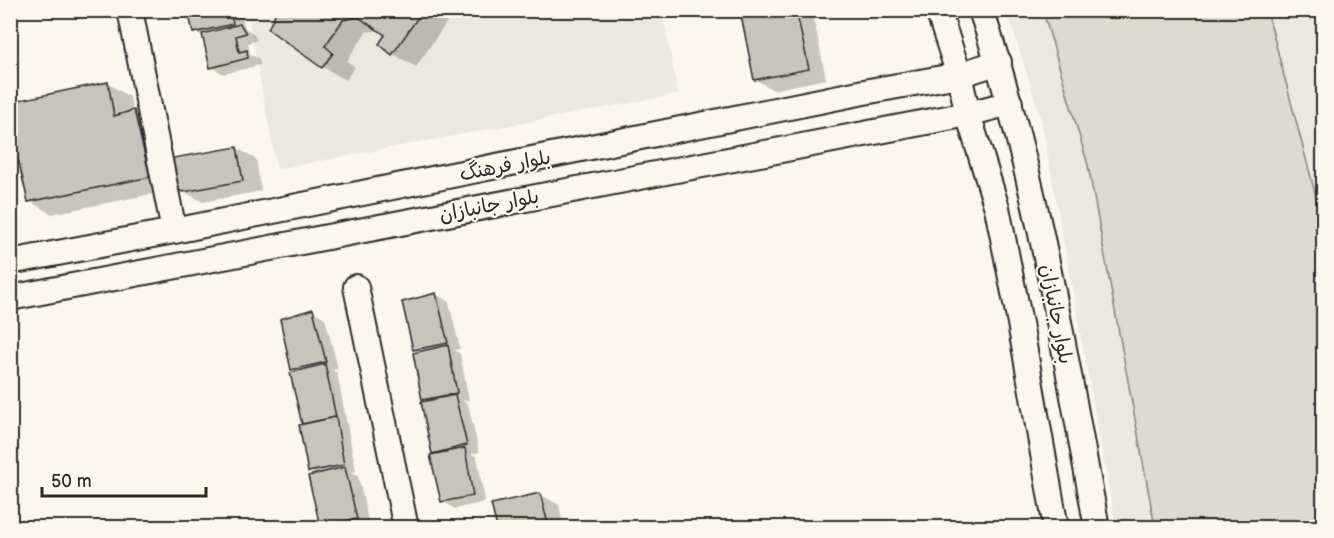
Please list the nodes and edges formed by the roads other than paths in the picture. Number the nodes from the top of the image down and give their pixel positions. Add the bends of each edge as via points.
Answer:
1 (130, 10) edge
2 (938, 10) edge
3 (981, 10) edge
4 (999, 62) junction
5 (959, 75) junction
6 (864, 92) junction
7 (1010, 103) junction
8 (968, 114) junction
9 (872, 131) junction
10 (174, 231) junction
11 (10, 262) edge
12 (356, 287) dead end
13 (10, 298) edge
14 (406, 528) edge
15 (1056, 528) edge
16 (1097, 528) edge

1 - 10 street
2 - 5 street, بلوار جانبازان
3 - 4 street, بلوار جانبازان
4 - 5 street, بلوار فرهنگ
4 - 7 street, بلوار جانبازان
5 - 6 street, بلوار فرهنگ
5 - 8 street, بلوار جانبازان
6 - 9 street via 879,101 882,109 882,118
6 - 10 street, بلوار فرهنگ
7 - 8 street, بلوار جانبازان
7 - 16 street, بلوار جانبازان via 1052,285
8 - 9 street, بلوار جانبازان
8 - 15 street, بلوار جانبازان via 997,208
9 - 13 street, بلوار جانبازان
10 - 11 street, بلوار فرهنگ
12 - 14 street

